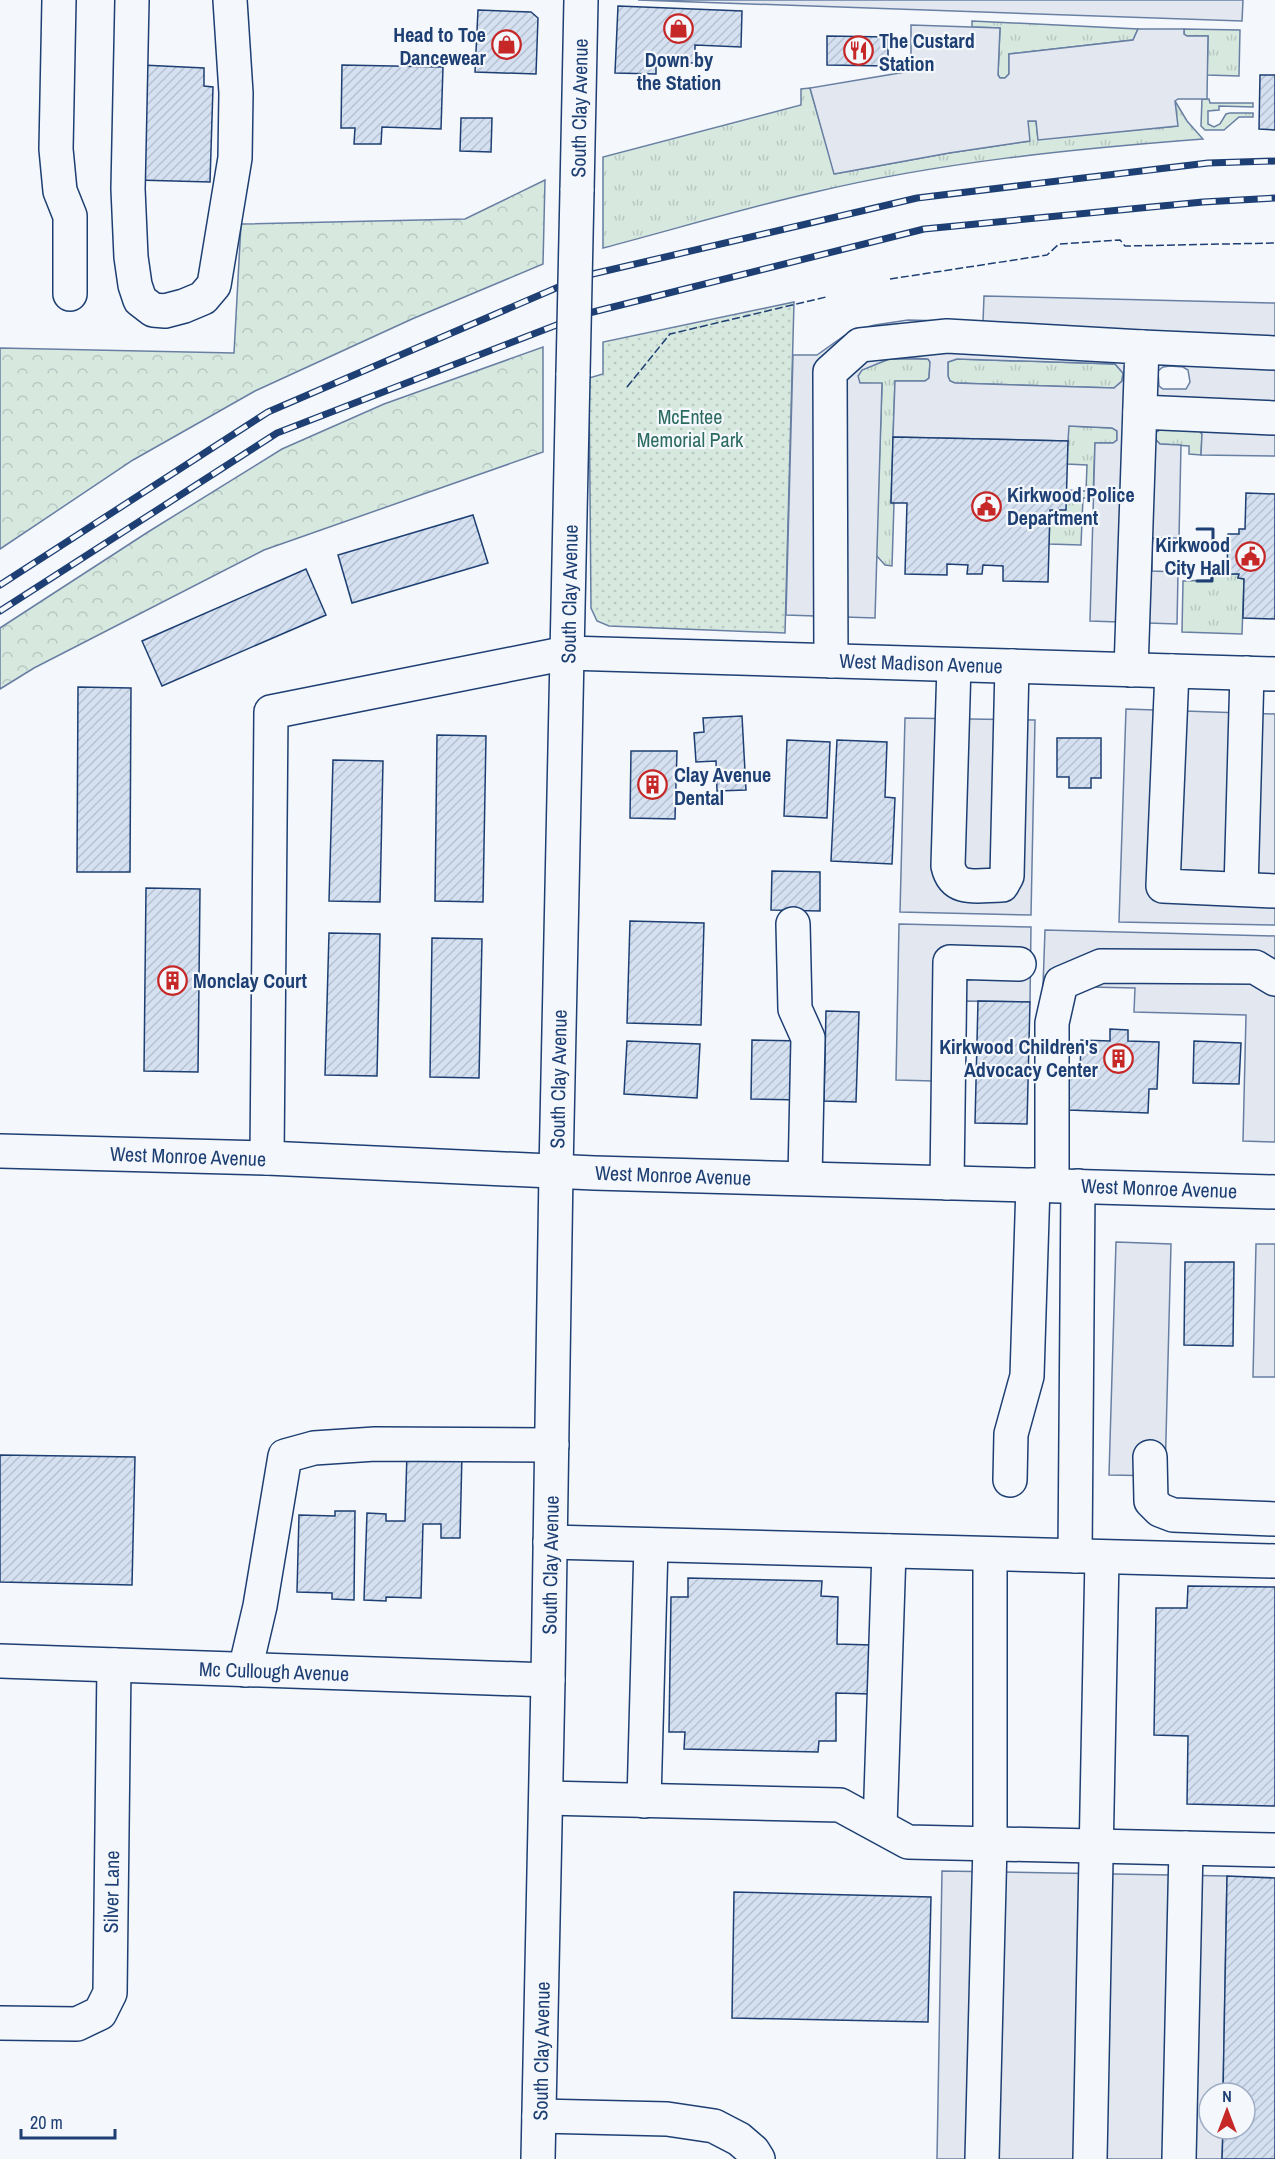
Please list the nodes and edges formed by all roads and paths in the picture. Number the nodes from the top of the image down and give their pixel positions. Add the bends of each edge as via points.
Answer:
1 (59, 0) edge
2 (132, 0) edge
3 (230, 0) edge
4 (581, 0) edge
5 (70, 294) dead end
6 (1142, 347) junction
7 (1275, 353) edge
8 (1140, 412) junction
9 (1275, 418) edge
10 (567, 653) junction
11 (831, 661) junction
12 (954, 665) junction
13 (1012, 666) junction
14 (1131, 669) junction
15 (1172, 670) junction
16 (1261, 674) edge
17 (1241, 889) junction
18 (1275, 891) edge
19 (793, 924) dead end
20 (1019, 964) dead end
21 (1275, 979) edge
22 (0, 1151) edge
23 (267, 1158) junction
24 (556, 1171) junction
25 (805, 1178) junction
26 (946, 1183) junction
27 (1054, 1186) junction
28 (1275, 1192) edge
29 (552, 1445) junction
30 (1150, 1457) dead end
31 (1010, 1480) dead end
32 (1275, 1520) edge
33 (550, 1542) junction
34 (651, 1545) junction
35 (889, 1551) junction
36 (990, 1554) junction
37 (1088, 1556) junction
38 (1275, 1561) edge
39 (0, 1661) edge
40 (114, 1665) junction
41 (246, 1670) junction
42 (548, 1680) junction
43 (546, 1798) junction
44 (645, 1801) junction
45 (879, 1826) junction
46 (990, 1844) junction
47 (1096, 1846) junction
48 (1186, 1848) junction
49 (1275, 1850) edge
50 (0, 2023) edge
51 (539, 2116) junction
52 (538, 2159) edge
53 (758, 2159) edge
54 (982, 2159) edge
55 (1090, 2159) edge
56 (1179, 2159) edge

1 - 5 street via 56,149 60,190 70,216
2 - 3 street via 128,189 131,257 140,300 153,310 165,311 203,298 214,285 235,158 236,93
4 - 10 street, South Clay Avenue, bridge
6 - 7 street
6 - 8 street
6 - 11 street via 946,336 860,345 830,372
8 - 9 street
8 - 14 street
10 - 11 street, West Madison Avenue
10 - 23 street via 271,712
10 - 24 street, South Clay Avenue
11 - 12 street, West Madison Avenue
12 - 13 street, West Madison Avenue
12 - 13 street via 948,866 951,878 959,885 1002,885 1007,876
13 - 14 street, West Madison Avenue
14 - 15 street, West Madison Avenue
15 - 16 street, West Madison Avenue
15 - 17 street via 1163,886
16 - 17 street
17 - 18 street
19 - 25 street via 795,1009 808,1038
20 - 26 street via 950,962
21 - 27 street via 1255,967 1101,966 1061,983 1052,1023
22 - 23 street, West Monroe Avenue
23 - 24 street, West Monroe Avenue
24 - 25 street, West Monroe Avenue
24 - 29 street, South Clay Avenue
25 - 26 street, West Monroe Avenue
26 - 27 street, West Monroe Avenue
27 - 28 street, West Monroe Avenue
27 - 31 street via 1027,1376 1011,1434
27 - 37 street
29 - 33 street, South Clay Avenue
29 - 41 street via 375,1444 314,1448 285,1456
30 - 32 street via 1151,1501 1160,1510 1173,1515
33 - 34 street
33 - 42 street, South Clay Avenue
34 - 35 street
34 - 44 street
35 - 36 street
35 - 45 street
36 - 37 street
36 - 46 street
37 - 38 street
37 - 47 street
39 - 40 street, Mc Cullough Avenue
40 - 41 street, Mc Cullough Avenue
40 - 50 street, Silver Lane via 110,1993 100,2013 77,2024
41 - 42 street, Mc Cullough Avenue
42 - 43 street, South Clay Avenue
43 - 44 street
43 - 51 street, South Clay Avenue
44 - 45 street via 840,1805
45 - 46 street via 908,1842
46 - 47 street
46 - 54 street
47 - 48 street
47 - 55 street
48 - 49 street
48 - 56 street
51 - 52 street, South Clay Avenue
51 - 53 street via 667,2119 714,2126 739,2139

